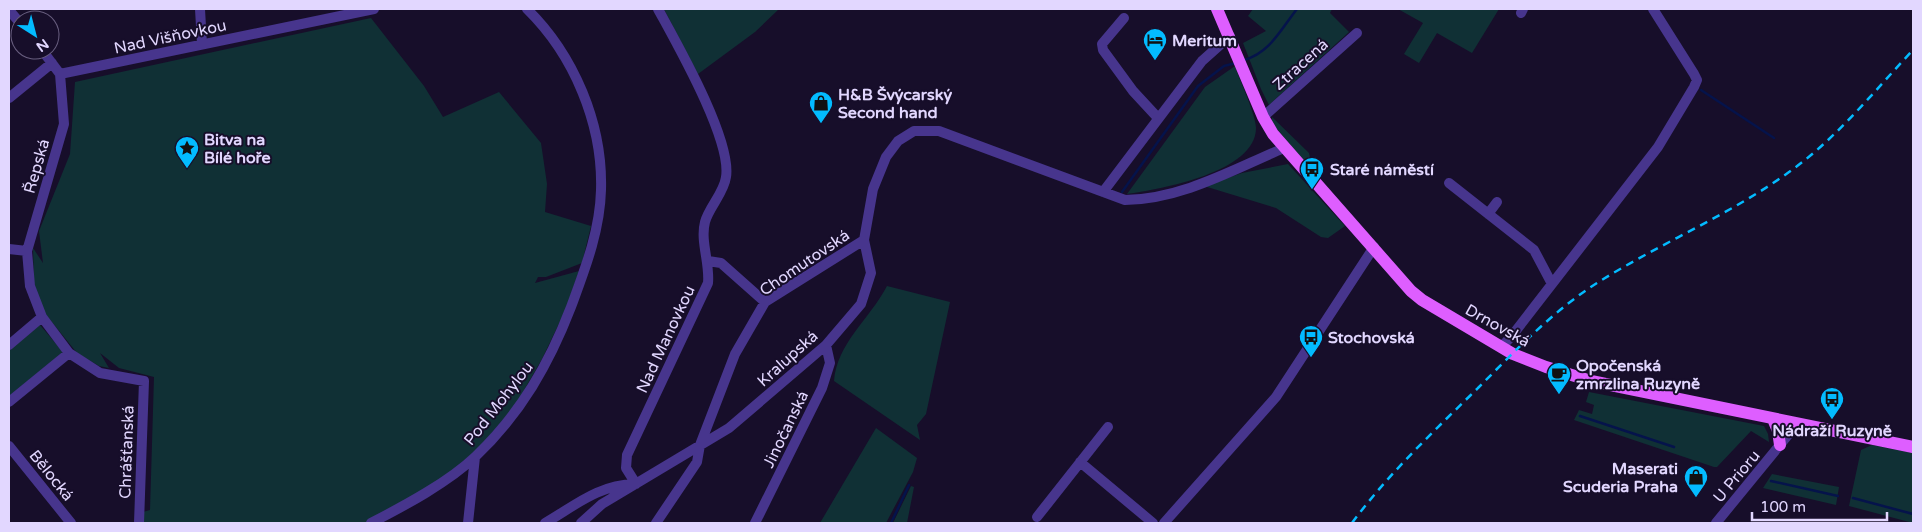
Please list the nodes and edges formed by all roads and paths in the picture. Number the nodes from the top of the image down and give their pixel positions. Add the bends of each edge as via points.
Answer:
1 (200, 9) edge
2 (374, 9) edge
3 (527, 9) edge
4 (658, 9) edge
5 (1217, 9) edge
6 (1653, 9) edge
7 (1124, 18) dead end
8 (1357, 33) dead end
9 (1230, 36) junction
10 (202, 44) junction
11 (50, 60) edge
12 (52, 63) junction
13 (60, 74) junction
14 (9, 98) edge
15 (1263, 117) junction
16 (1158, 118) junction
17 (1284, 148) junction
18 (1449, 184) dead end
19 (1103, 192) junction
20 (1497, 202) dead end
21 (1488, 214) junction
22 (864, 240) junction
23 (1374, 247) junction
24 (9, 249) edge
25 (27, 251) junction
26 (708, 261) junction
27 (1552, 284) junction
28 (765, 302) junction
29 (42, 317) junction
30 (9, 345) edge
31 (826, 345) junction
32 (1501, 346) junction
33 (69, 353) junction
34 (144, 381) joint
35 (9, 402) edge
36 (1773, 419) junction
37 (1797, 424) junction
38 (1108, 427) dead end
39 (700, 445) junction
40 (1780, 445) junction
41 (9, 446) edge
42 (1913, 447) edge
43 (475, 457) junction
44 (1080, 462) junction
45 (636, 484) junction
46 (1037, 517) dead end
47 (71, 523) edge
48 (139, 523) edge
49 (371, 523) edge
50 (468, 523) edge
51 (545, 523) edge
52 (582, 523) edge
53 (656, 523) edge
54 (755, 523) edge
55 (1154, 523) edge
56 (1164, 523) edge
57 (1716, 523) edge

1 - 10 street
2 - 10 street, Nad Višňovkou
3 - 43 street, Pod Mohylou via 559,47 590,112 599,152 601,190 590,253 554,350 540,376
4 - 26 street, Nad Manovkou via 708,108 726,155 726,180 705,223
5 - 9 main road, Drnovská
6 - 27 street via 1696,80 1658,146
7 - 16 street via 1102,44 1103,50 1132,91
8 - 15 street, Ztracená
9 - 15 main road, Drnovská
9 - 16 street via 1202,61
10 - 13 street, Nad Višňovkou
11 - 12 street
12 - 13 street
12 - 14 street
13 - 25 street, Řepská via 64,124
15 - 17 main road, Drnovská
16 - 19 street
17 - 19 street via 1178,194 1150,200 1125,200
17 - 23 main road, Drnovská
18 - 21 street
19 - 22 street, Kralupská via 939,131 914,131 898,140 886,157 873,189
20 - 21 street
21 - 27 street via 1534,250
22 - 28 street, Chomutovská
22 - 31 street, Kralupská via 872,273 861,304
23 - 32 main road, Drnovská via 1417,296
23 - 56 street via 1276,397
24 - 25 street
25 - 29 street, Řepská via 30,286
26 - 28 street via 721,263
26 - 45 street, Nad Manovkou via 708,283 627,455 626,468
27 - 32 street
28 - 39 street, Chomutovská via 735,354
29 - 30 street
29 - 33 street, Řepská
31 - 39 street, Kralupská via 729,428
31 - 54 street, Jinočanská via 830,363 824,382
32 - 36 main road, Drnovská via 1546,367 1591,381
33 - 34 street, Řepská via 100,373
33 - 35 street
34 - 48 street, Chrášťanská
36 - 37 main road, Drnovská
36 - 40 main road
37 - 40 street, U Prioru
37 - 42 main road, Drnovská
38 - 44 street
39 - 45 street, Kralupská
39 - 53 street, Chomutovská via 697,462
40 - 57 street, U Prioru
41 - 47 street, Bělocká
43 - 49 street, Pod Mohylou via 417,499
43 - 50 street
44 - 46 street
44 - 55 street
45 - 51 street via 616,484 601,489
45 - 52 street, Kralupská via 602,504

